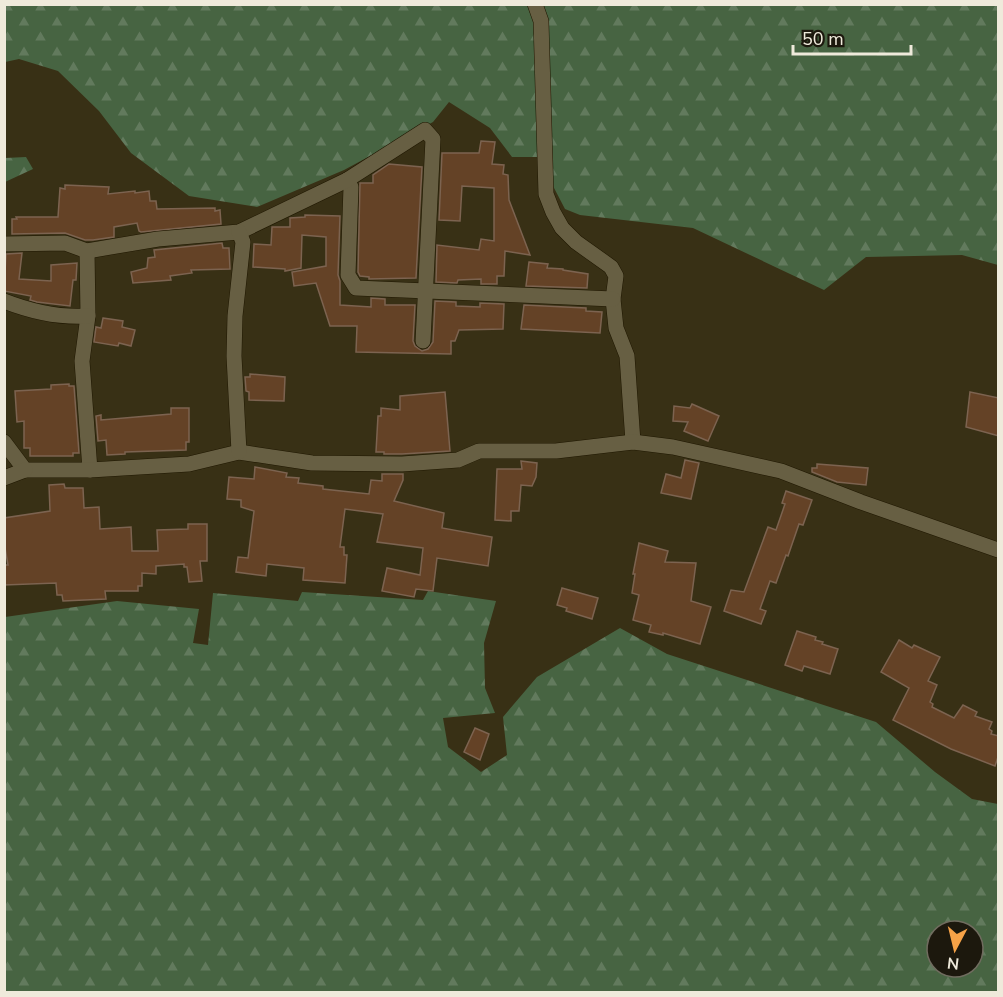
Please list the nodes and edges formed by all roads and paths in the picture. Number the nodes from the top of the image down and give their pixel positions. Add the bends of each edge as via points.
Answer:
1 (535, 4) edge
2 (347, 180) junction
3 (239, 232) junction
4 (4, 244) edge
5 (87, 251) junction
6 (425, 291) junction
7 (614, 299) junction
8 (4, 301) edge
9 (88, 316) junction
10 (423, 341) dead end
11 (4, 442) edge
12 (633, 442) junction
13 (239, 452) junction
14 (25, 470) junction
15 (90, 470) junction
16 (4, 478) edge
17 (997, 544) edge

1 - 7 street via 541,21 546,194 562,228 611,267 616,276
2 - 3 street
2 - 6 street via 351,186 348,275 356,288
2 - 6 street via 425,130 432,139
3 - 5 street via 158,238
3 - 13 street via 243,242 234,356
4 - 5 street via 66,243
5 - 9 street
6 - 7 street
6 - 10 street
7 - 12 street via 616,328 627,356
8 - 9 street via 33,312
9 - 15 street via 82,361
11 - 14 street
12 - 13 street via 556,451 479,451 458,460 402,464 312,463
12 - 17 street via 781,471 861,502
13 - 15 street via 189,464
14 - 15 street
14 - 16 street

